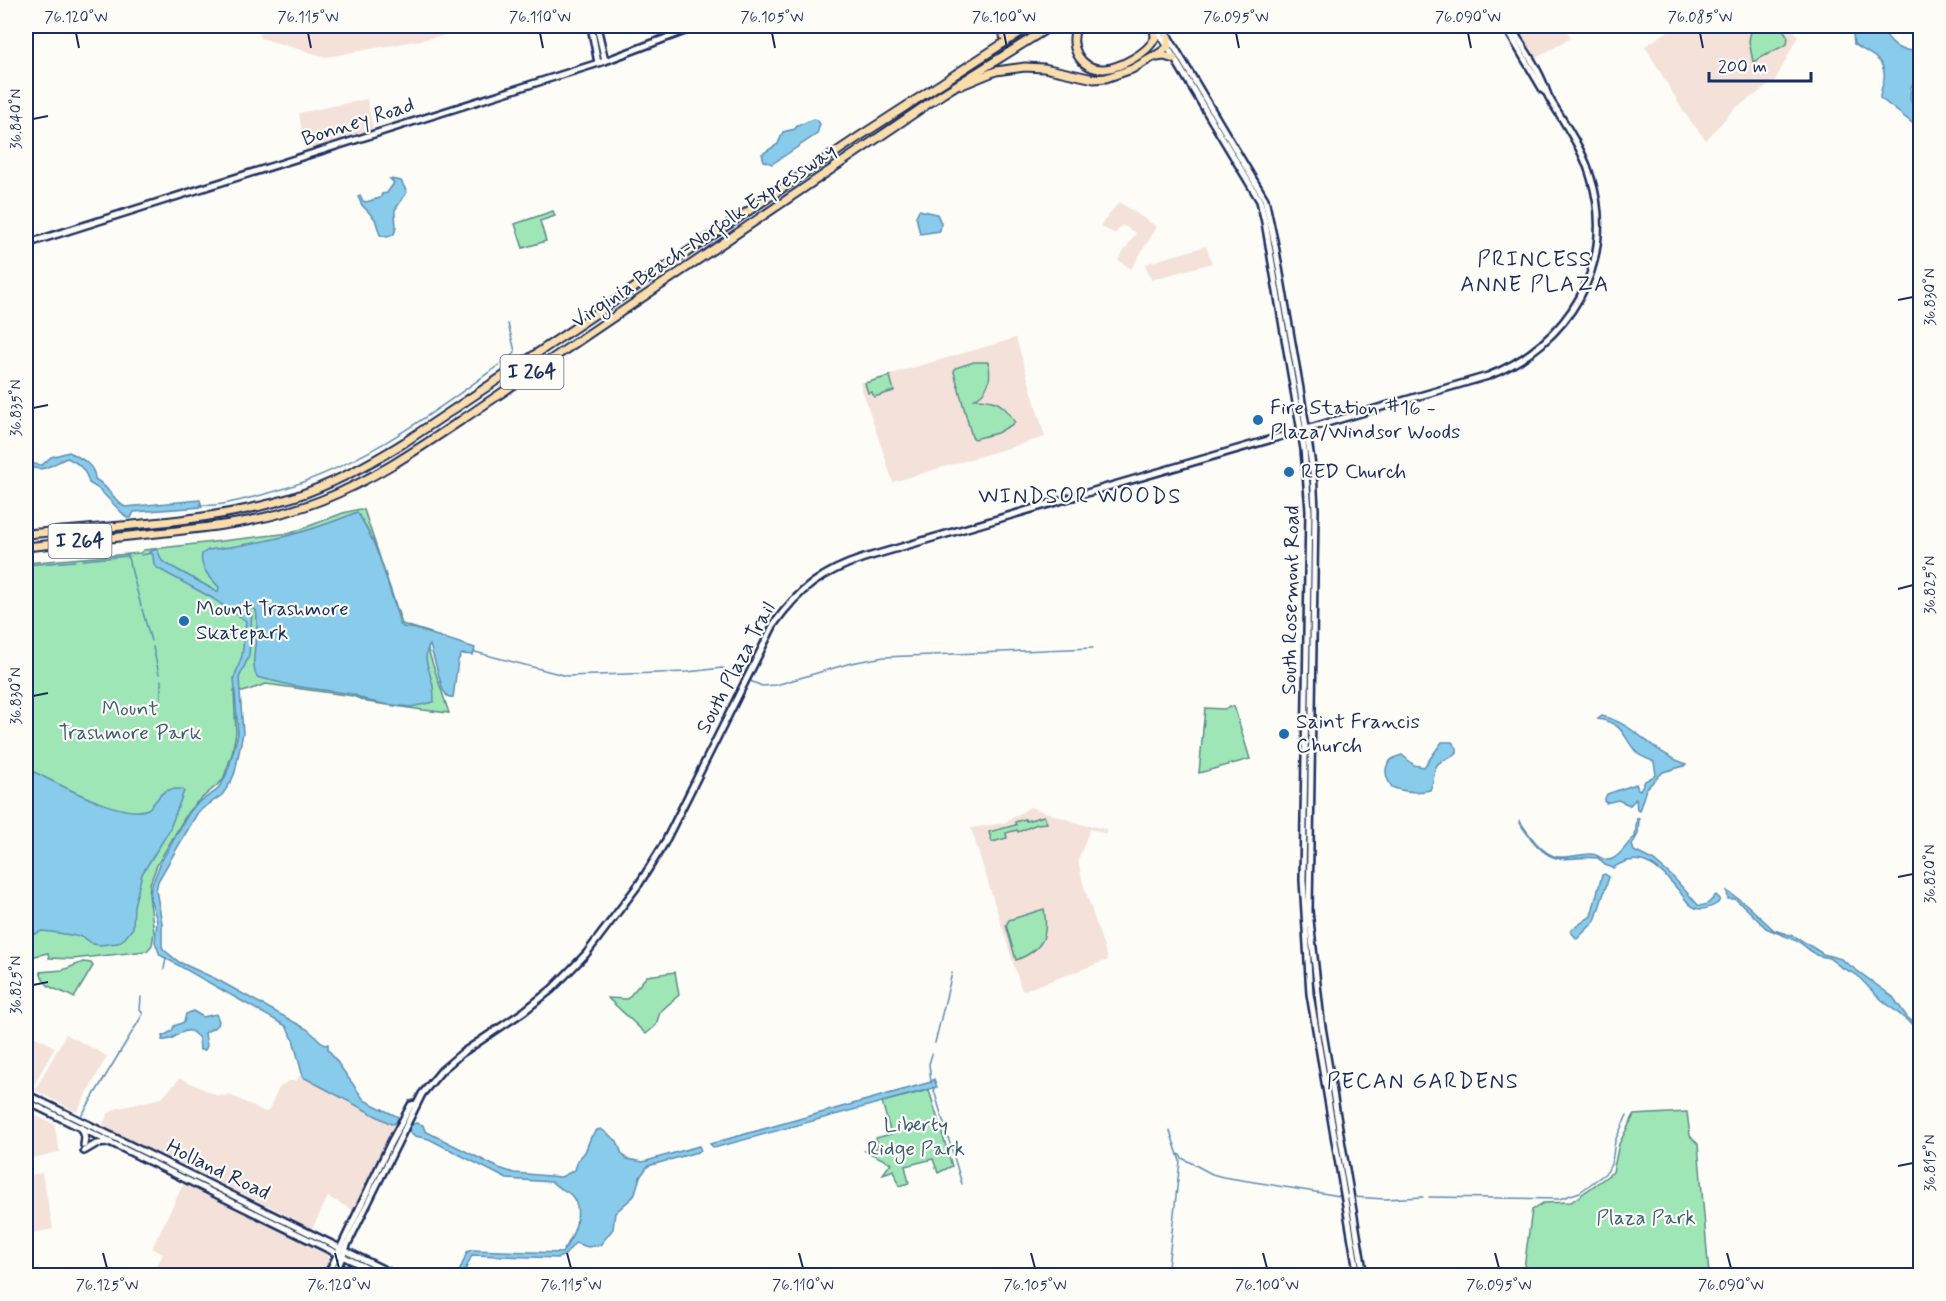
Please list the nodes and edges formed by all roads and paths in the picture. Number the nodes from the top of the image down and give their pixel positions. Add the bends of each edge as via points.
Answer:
1 (591, 26) edge
2 (597, 26) edge
3 (698, 26) edge
4 (1019, 26) edge
5 (1030, 26) edge
6 (1051, 26) edge
7 (1077, 26) edge
8 (1155, 26) edge
9 (1162, 26) edge
10 (1505, 26) edge
11 (1510, 26) edge
12 (1168, 37) junction
13 (1167, 47) junction
14 (1155, 57) junction
15 (1174, 59) junction
16 (605, 61) junction
17 (598, 63) junction
18 (968, 64) junction
19 (944, 93) junction
20 (1547, 93) junction
21 (1213, 135) dead end
22 (1221, 136) junction
23 (26, 244) edge
24 (1304, 429) junction
25 (26, 534) edge
26 (26, 546) edge
27 (26, 1094) edge
28 (26, 1101) edge
29 (82, 1128) junction
30 (112, 1144) junction
31 (341, 1251) junction
32 (327, 1275) edge
33 (334, 1275) edge
34 (383, 1275) edge
35 (397, 1275) edge
36 (1358, 1275) edge
37 (1364, 1275) edge

1 - 17 main road
2 - 16 main road
3 - 16 main road, Bonney Road
4 - 18 highway
5 - 18 highway, Virginia Beach-Norfolk Expressway / I 264
6 - 19 highway, Virginia Beach-Norfolk Expressway / I 264
7 - 8 highway via 1073,39 1077,54 1087,65 1101,69 1122,63 1146,49 1155,38
8 - 13 main road, South Rosemont Road
9 - 12 main road, South Rosemont Road
10 - 20 main road, South Plaza Trail
11 - 20 main road, South Plaza Trail
12 - 13 highway
12 - 24 main road, South Rosemont Road via 1265,199
13 - 14 highway
13 - 15 main road, South Rosemont Road
14 - 15 highway
14 - 19 highway via 1106,78 1035,67 1003,70
15 - 22 main road, South Rosemont Road
16 - 17 main road, Bonney Road
17 - 23 main road, Bonney Road
18 - 25 highway, Virginia Beach-Norfolk Expressway / I 264 via 382,457 330,483 276,502 221,514
19 - 26 highway, Virginia Beach-Norfolk Expressway / I 264 via 375,475 321,501 275,515 220,526
20 - 24 main road, South Plaza Trail via 1582,155 1597,205 1594,260 1567,319 1541,346 1502,370
21 - 22 main road
22 - 24 main road, South Rosemont Road via 1258,197 1263,214
24 - 31 main road, South Plaza Trail via 872,555 834,568 806,587 774,624 657,856 639,884 572,970 539,1000 454,1059 434,1079 414,1105
24 - 36 main road, South Rosemont Road via 1309,510 1304,918 1313,1012
24 - 37 main road, South Rosemont Road via 1313,472 1315,510 1309,911 1321,1022
27 - 31 main road, Holland Road
28 - 29 main road, Holland Road
29 - 30 main road, Holland Road
29 - 30 main road via 84,1148
30 - 31 main road, Holland Road
31 - 32 main road, South Plaza Trail
31 - 33 main road, South Plaza Trail
31 - 34 main road, Holland Road
31 - 35 main road, Holland Road

